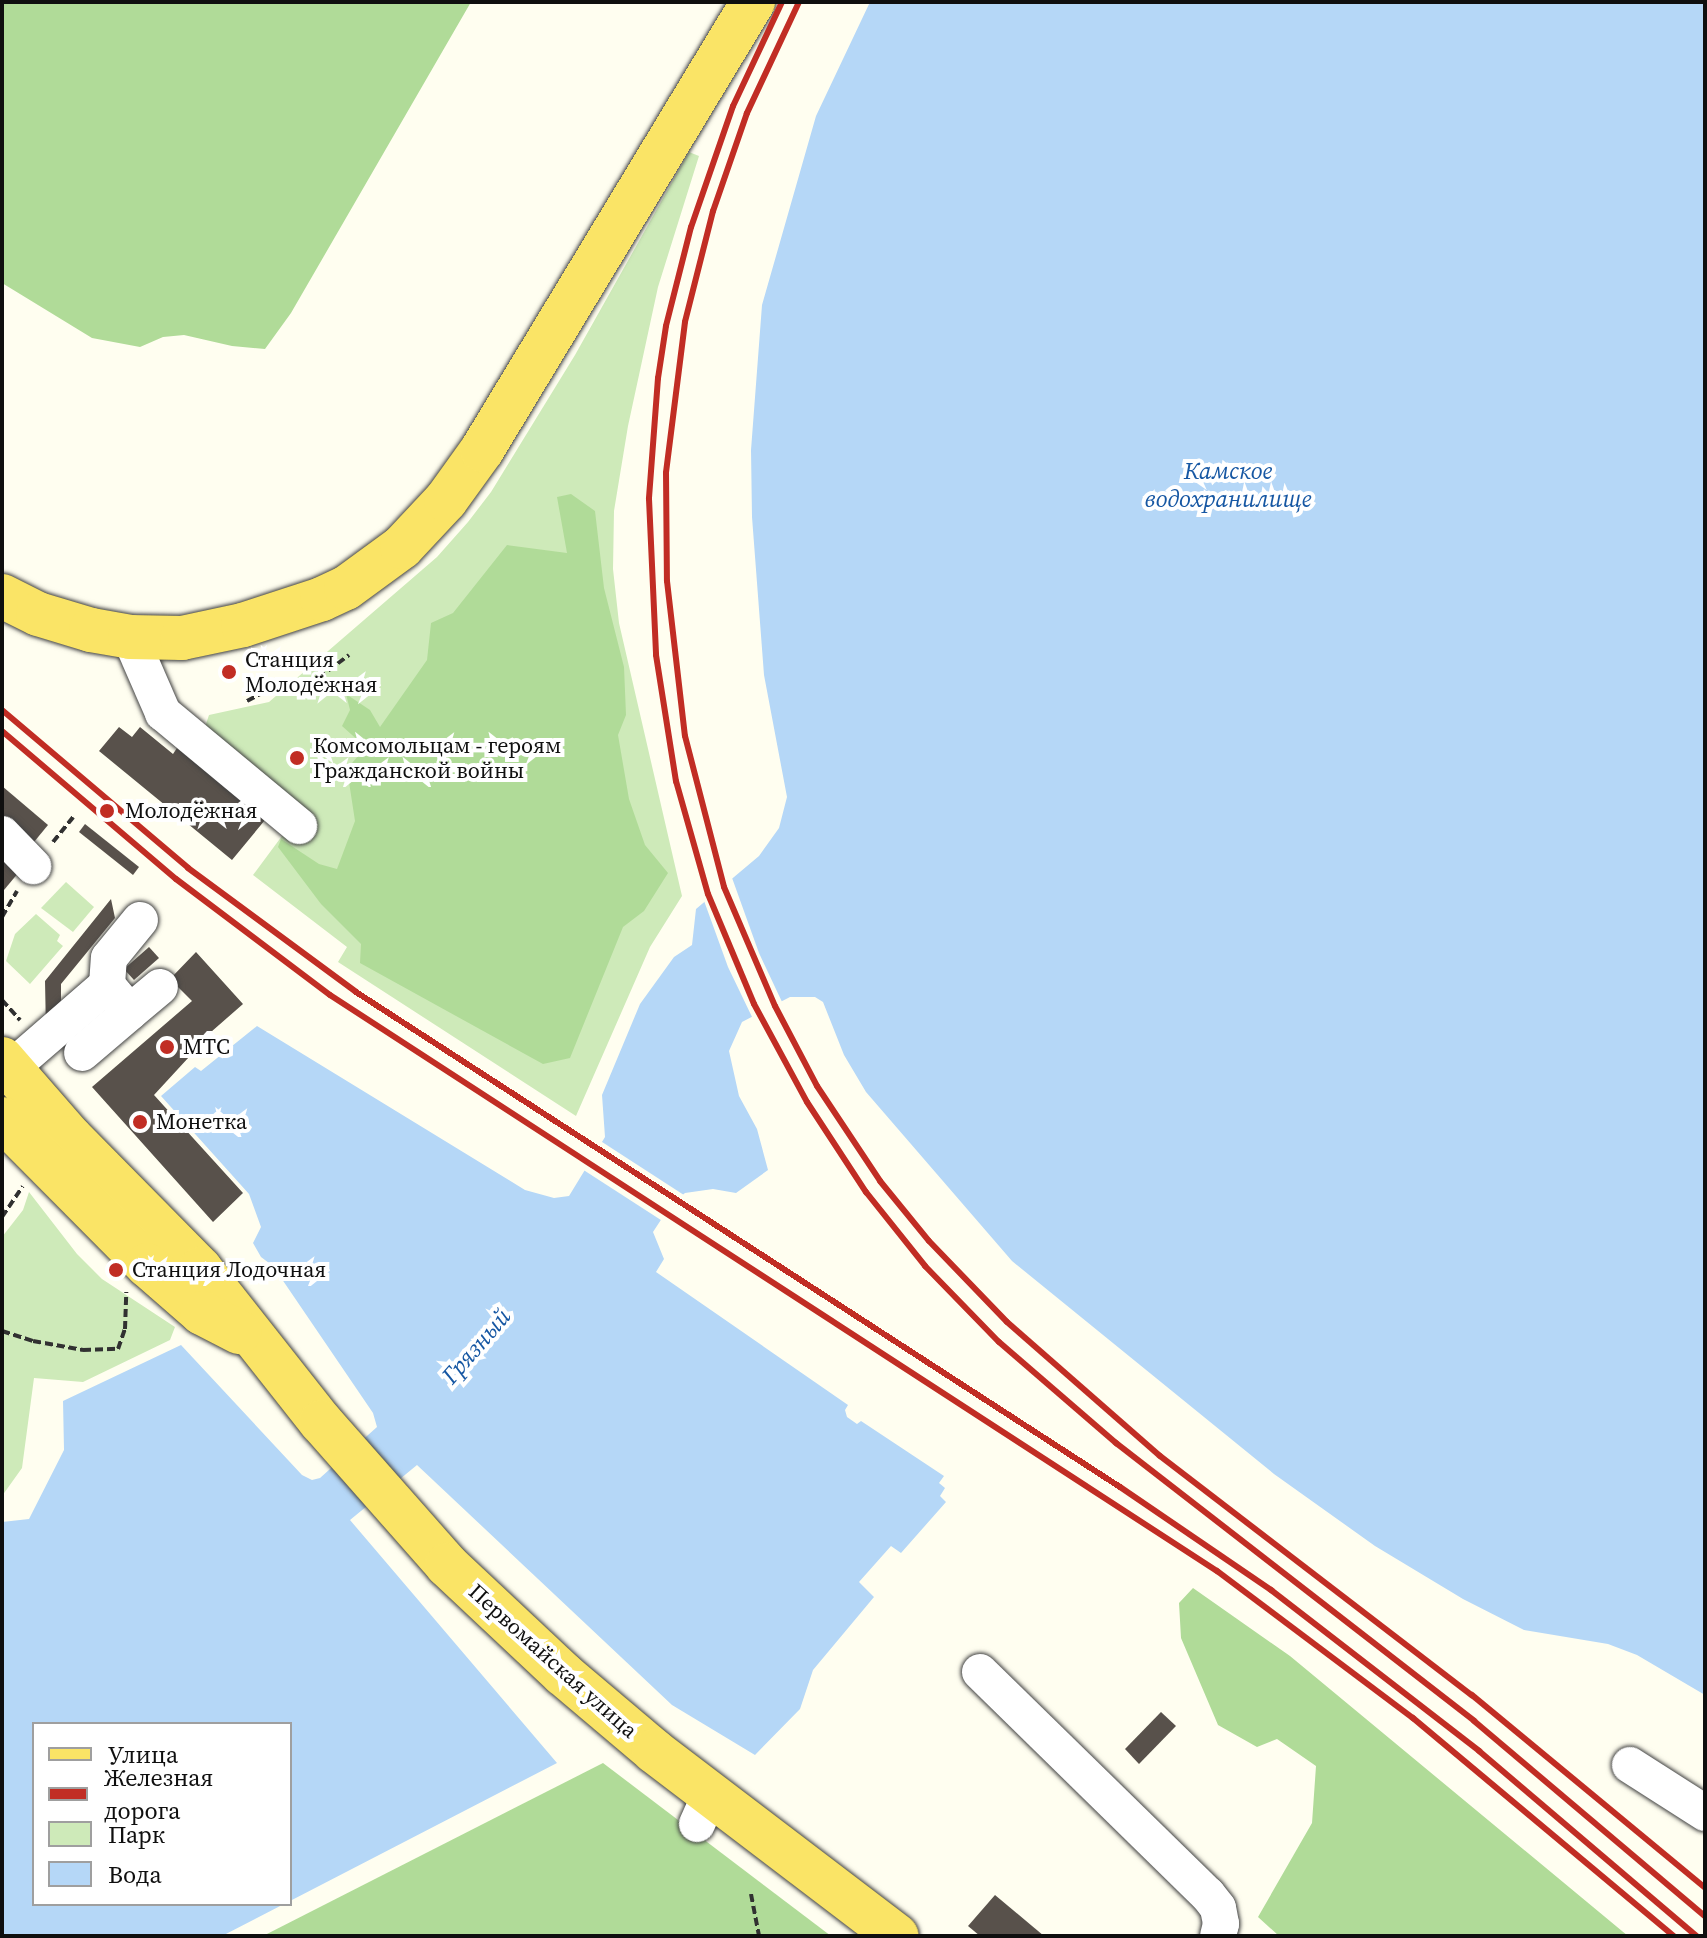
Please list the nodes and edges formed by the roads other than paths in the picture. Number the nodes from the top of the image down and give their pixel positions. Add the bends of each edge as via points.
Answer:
1 (753, 2) edge
2 (2, 596) edge
3 (130, 637) junction
4 (299, 826) dead end
5 (2, 834) edge
6 (40, 858) road end
7 (140, 920) dead end
8 (107, 985) junction
9 (160, 987) dead end
10 (130, 1012) junction
11 (82, 1053) dead end
12 (6, 1064) edge
13 (2, 1119) edge
14 (252, 1339) junction
15 (980, 1672) dead end
16 (1630, 1765) dead end
17 (1705, 1813) edge
18 (897, 1936) edge
19 (1218, 1936) edge

1 - 3 main road via 482,450 423,526 346,588 322,599 211,633
2 - 3 main road via 63,623
3 - 4 lane via 163,713
5 - 6 lane
7 - 8 lane via 109,958
8 - 10 lane
8 - 12 lane
9 - 10 lane
10 - 11 lane
12 - 14 main road, Первомайская улица via 200,1269
13 - 14 main road, Первомайская улица via 174,1290 202,1313
14 - 18 main road, Первомайская улица via 402,1516 704,1810
15 - 19 lane via 1208,1895 1218,1908
16 - 17 lane

